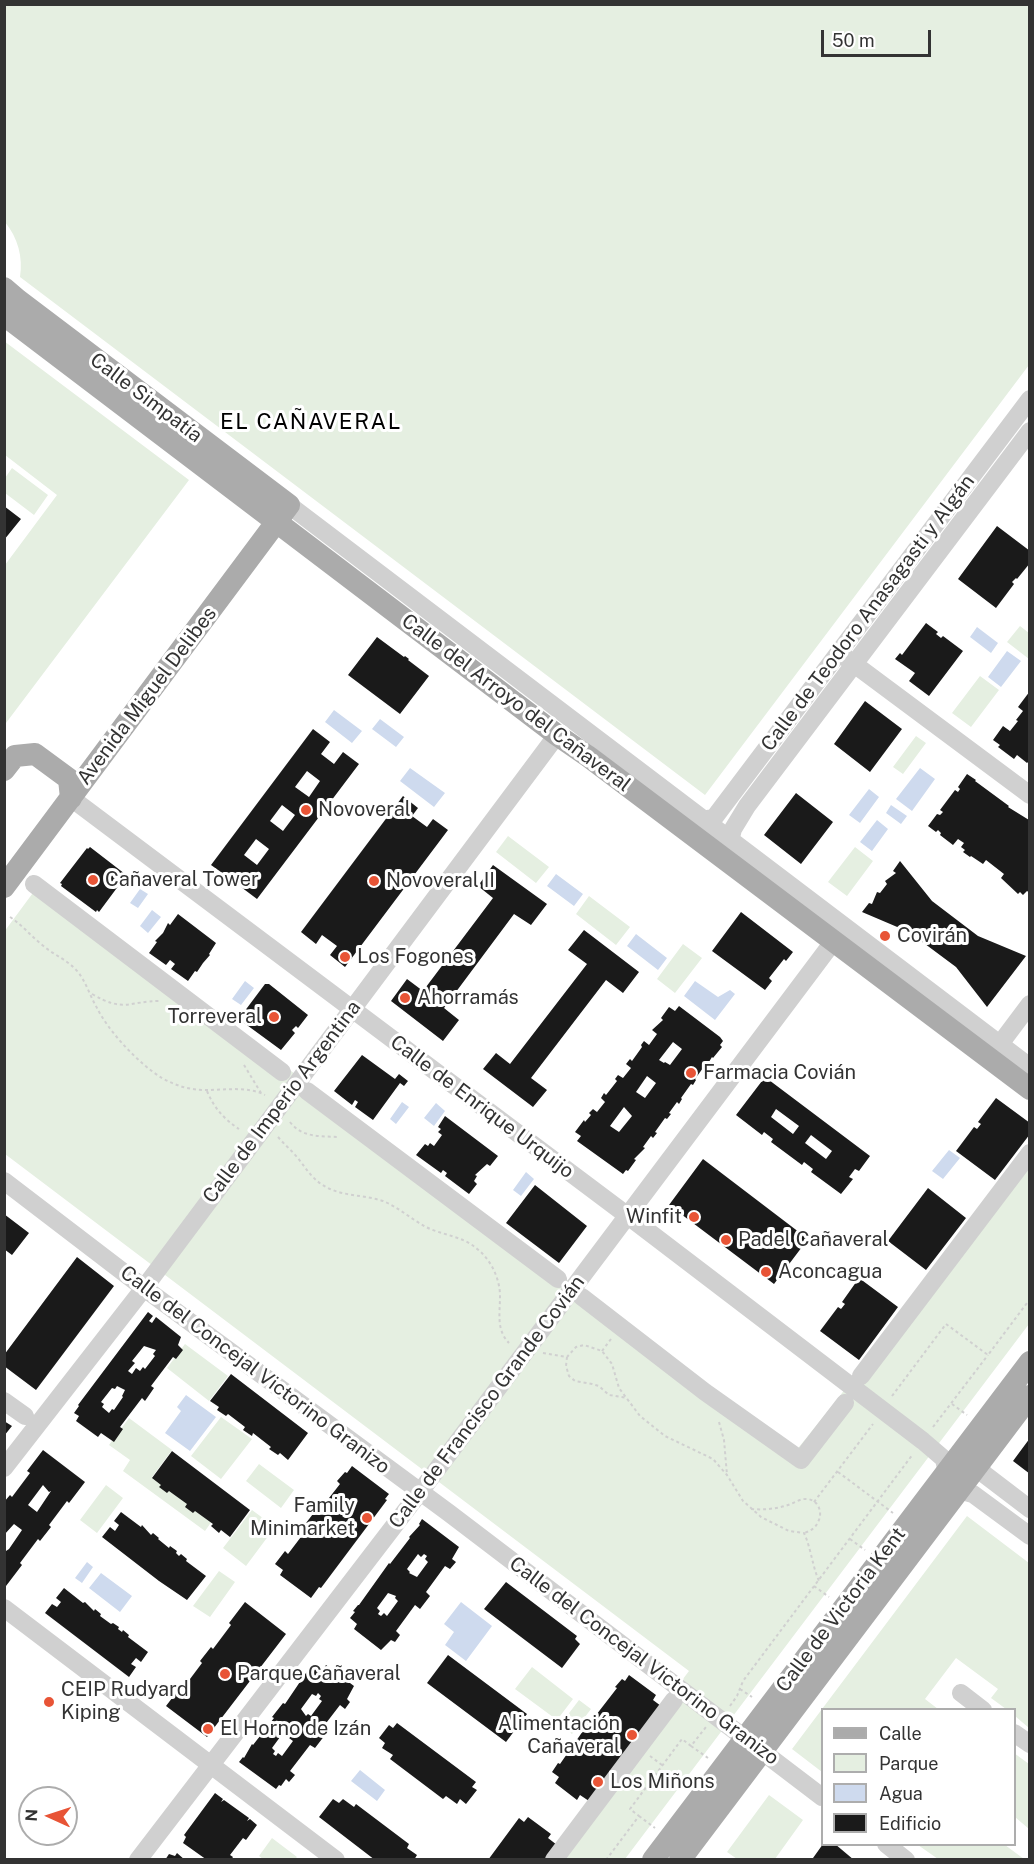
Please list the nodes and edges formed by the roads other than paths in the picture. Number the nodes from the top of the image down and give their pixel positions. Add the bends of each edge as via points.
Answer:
1 (4, 288) edge
2 (4, 315) edge
3 (1029, 399) edge
4 (1029, 431) edge
5 (283, 513) junction
6 (838, 652) junction
7 (854, 664) junction
8 (557, 735) junction
9 (8, 758) edge
10 (1029, 795) edge
11 (71, 798) junction
12 (702, 820) junction
13 (729, 841) junction
14 (34, 884) dead end
15 (4, 887) edge
16 (833, 942) junction
17 (1029, 1004) edge
18 (352, 1010) junction
19 (1000, 1044) junction
20 (1029, 1067) edge
21 (282, 1072) dead end
22 (1029, 1089) edge
23 (307, 1091) dead end
24 (1029, 1153) edge
25 (4, 1181) edge
26 (628, 1216) junction
27 (558, 1279) dead end
28 (144, 1287) junction
29 (582, 1297) dead end
30 (1029, 1362) edge
31 (861, 1376) dead end
32 (1029, 1396) edge
33 (4, 1401) edge
34 (845, 1403) dead end
35 (25, 1416) dead end
36 (978, 1464) junction
37 (4, 1468) edge
38 (952, 1481) junction
39 (420, 1492) junction
40 (1029, 1509) edge
41 (1029, 1536) edge
42 (4, 1608) edge
43 (961, 1693) dead end
44 (674, 1700) dead end
45 (980, 1708) edge
46 (1016, 1734) edge
47 (754, 1744) junction
48 (1029, 1744) edge
49 (211, 1764) junction
50 (821, 1796) edge
51 (887, 1846) edge
52 (138, 1860) edge
53 (336, 1860) edge
54 (554, 1860) edge
55 (653, 1860) edge
56 (680, 1860) edge
57 (906, 1860) edge

1 - 5 main road, Calle Simpatía
2 - 5 main road, Calle del Arroyo del Cañaveral via 214,476
3 - 6 street, Calle de Teodoro Anasagasti y Algán
4 - 7 street, Calle de Teodoro Anasagasti y Algán
5 - 8 main road, Calle del Arroyo del Cañaveral
5 - 11 main road, Avenida Miguel Delibes
5 - 12 street, Calle del Arroyo del Cañaveral via 601,741
6 - 7 street
6 - 12 street, Calle de Teodoro Anasagasti y Algán via 714,818
7 - 10 street
7 - 13 street, Calle de Teodoro Anasagasti y Algán via 747,806
8 - 16 main road, Calle del Arroyo del Cañaveral
8 - 18 street, Calle de Imperio Argentina
9 - 11 main road via 35,754 69,779
11 - 15 main road, Avenida Miguel Delibes
11 - 18 street, Calle de Enrique Urquijo
12 - 13 street, Calle del Arroyo del Cañaveral
13 - 19 street, Calle del Arroyo del Cañaveral
14 - 21 street
16 - 22 main road, Calle del Arroyo del Cañaveral
16 - 26 street, Calle de Francisco Grande Covián
17 - 19 street
18 - 26 street, Calle de Enrique Urquijo
18 - 28 street, Calle de Imperio Argentina
19 - 20 street, Calle del Arroyo del Cañaveral
23 - 27 street
24 - 31 street
25 - 28 street, Calle del Concejal Victorino Granizo
26 - 38 street, Calle de Enrique Urquijo via 923,1441 944,1459
26 - 39 street, Calle de Francisco Grande Covián
28 - 37 street, Calle de Imperio Argentina
28 - 39 street, Calle del Concejal Victorino Granizo
29 - 34 street via 801,1460
30 - 38 main road, Calle de Victoria Kent
32 - 36 main road, Calle de Victoria Kent
33 - 35 street
36 - 38 main road, Calle de Victoria Kent
36 - 40 street via 984,1474
38 - 41 street
38 - 47 main road, Calle de Victoria Kent
39 - 47 street, Calle del Concejal Victorino Granizo
39 - 49 street, Calle de Francisco Grande Covián
42 - 49 street
43 - 45 street
44 - 54 street
46 - 48 street
47 - 50 street, Calle del Concejal Victorino Granizo
47 - 55 main road, Calle de Victoria Kent
47 - 56 main road, Calle de Victoria Kent
49 - 52 street, Calle de Francisco Grande Covián
49 - 53 street
51 - 57 street

